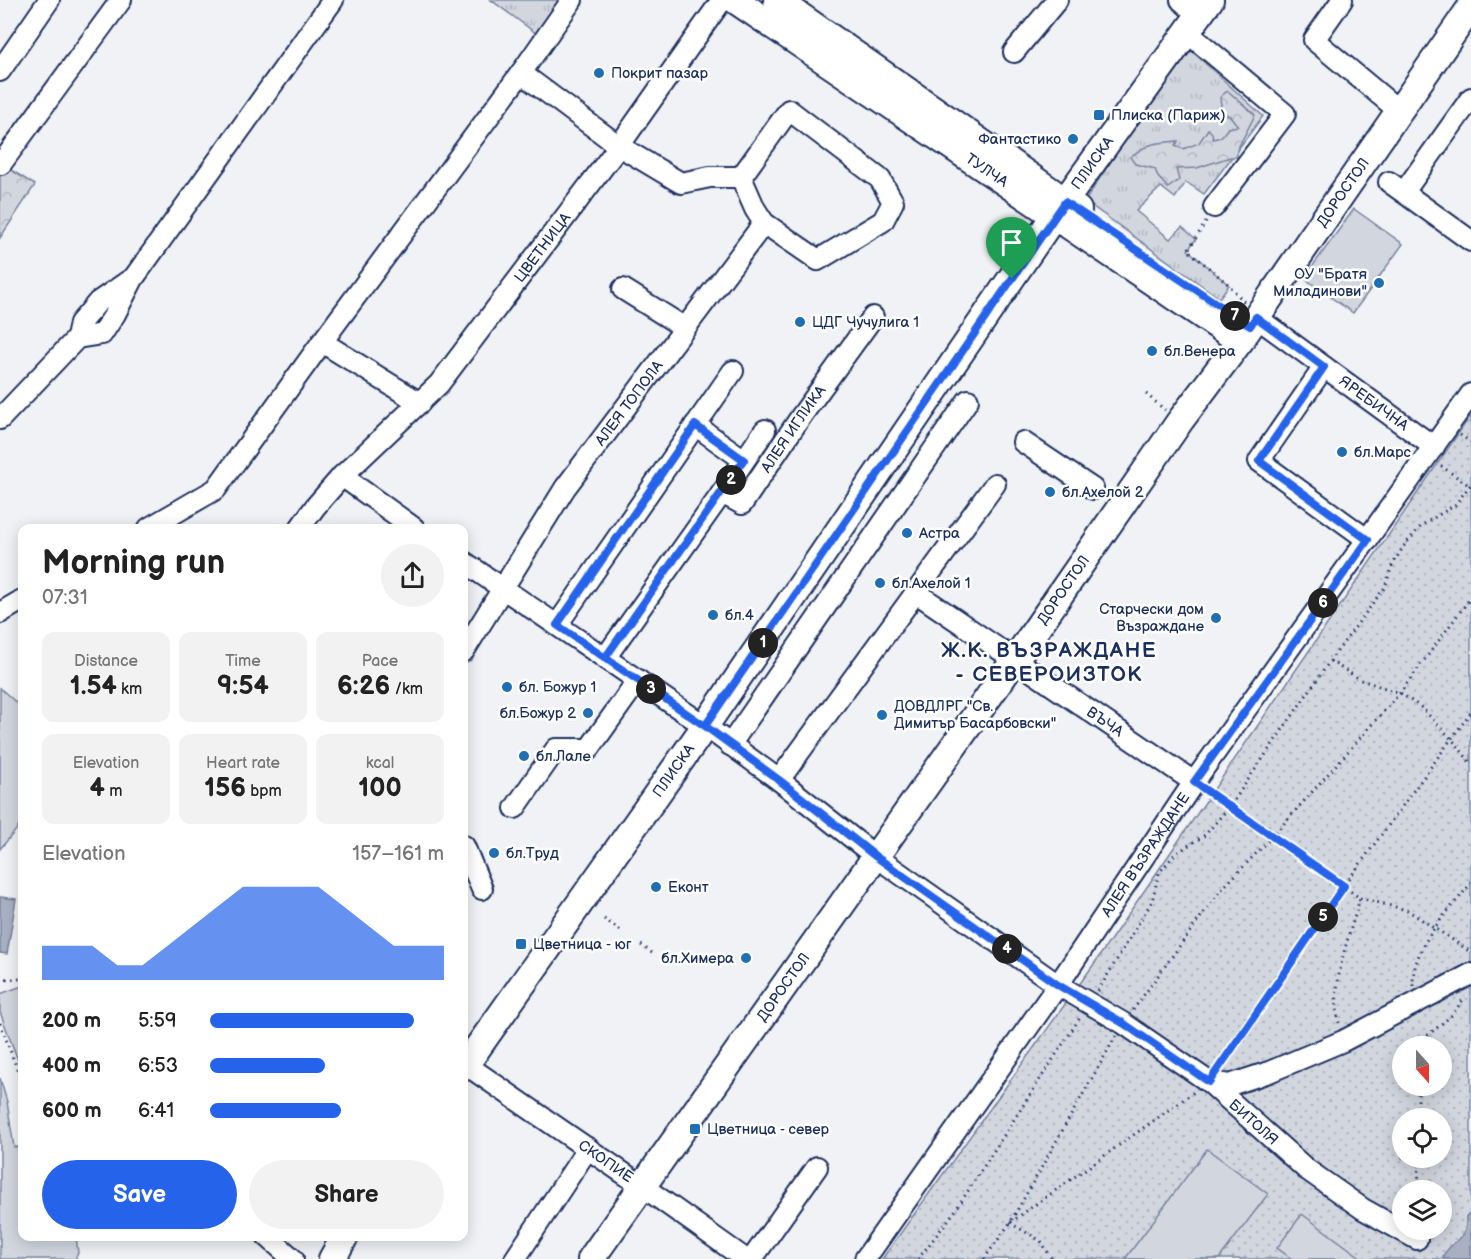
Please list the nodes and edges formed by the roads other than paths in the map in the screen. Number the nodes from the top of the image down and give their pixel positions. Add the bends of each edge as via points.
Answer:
1 (49, 0) edge
2 (121, 0) edge
3 (333, 0) edge
4 (572, 0) edge
5 (722, 0) edge
6 (735, 0) edge
7 (777, 0) edge
8 (1057, 0) edge
9 (1342, 0) edge
10 (1471, 7) edge
11 (1194, 12) edge
12 (1014, 52) dead end
13 (0, 71) edge
14 (521, 74) junction
15 (1471, 98) edge
16 (1398, 110) junction
17 (619, 146) junction
18 (2, 164) edge
19 (741, 177) junction
20 (1214, 207) road end
21 (1060, 209) junction
22 (764, 223) junction
23 (1471, 241) edge
24 (623, 289) dead end
25 (873, 317) dead end
26 (684, 328) junction
27 (1249, 328) junction
28 (322, 342) junction
29 (1324, 367) junction
30 (733, 371) dead end
31 (1471, 394) edge
32 (968, 400) dead end
33 (420, 403) junction
34 (0, 419) edge
35 (695, 425) junction
36 (765, 430) dead end
37 (1023, 442) dead end
38 (1430, 452) junction
39 (744, 460) junction
40 (342, 476) junction
41 (995, 483) dead end
42 (1094, 489) dead end
43 (722, 493) junction
44 (155, 524) edge
45 (303, 524) edge
46 (408, 524) edge
47 (1368, 540) junction
48 (468, 565) edge
49 (503, 589) junction
50 (915, 592) junction
51 (18, 602) edge
52 (0, 613) edge
53 (557, 625) junction
54 (468, 645) edge
55 (605, 658) junction
56 (1014, 661) junction
57 (638, 680) junction
58 (705, 726) junction
59 (730, 745) junction
60 (779, 780) junction
61 (1194, 782) junction
62 (515, 808) dead end
63 (468, 856) edge
64 (875, 856) junction
65 (482, 889) dead end
66 (1471, 974) edge
67 (1058, 985) junction
68 (468, 1060) edge
69 (468, 1069) edge
70 (1209, 1082) junction
71 (588, 1148) junction
72 (817, 1167) dead end
73 (642, 1186) junction
74 (1392, 1225) edge
75 (273, 1241) edge
76 (342, 1241) edge
77 (293, 1259) edge
78 (332, 1259) edge
79 (515, 1259) edge
80 (591, 1259) edge
81 (745, 1259) edge
82 (752, 1259) edge
83 (865, 1259) edge

1 - 13 street
2 - 18 street
3 - 34 street via 133,279 102,334 77,338
4 - 14 street
5 - 17 street, ЦВЕТНИЦА
6 - 21 main road, ТУЛЧА
7 - 21 main road, ТУЛЧА
8 - 12 street
9 - 16 street via 1314,40
10 - 16 main road, ДОРОСТОЛ
11 - 20 street via 1285,114
11 - 21 main road, ПЛИСКА
14 - 17 street
14 - 28 street
15 - 23 street via 1397,187
16 - 27 main road, ДОРОСТОЛ
17 - 19 street via 681,183 710,177
17 - 33 street, ЦВЕТНИЦА via 439,384
19 - 22 street
19 - 22 street via 789,110 880,179 893,202 883,221 818,260
21 - 27 main road, ТУЛЧА
21 - 58 main road, ПЛИСКА
22 - 26 street, АЛЕЯ ТОПОЛА
24 - 26 street
25 - 43 street, АЛЕЯ ИГЛИКА via 742,504
26 - 49 street, АЛЕЯ ТОПОЛА via 565,488
27 - 29 street, ЯРЕБИЧНА
27 - 56 main road, ДОРОСТОЛ
28 - 33 street
28 - 44 street via 216,489
29 - 38 street, ЯРЕБИЧНА
29 - 47 street via 1259,461
30 - 35 street
31 - 38 street, АЛЕЯ ВЪЗРАЖДАНЕ
32 - 59 street
33 - 40 street, ЦВЕТНИЦА
35 - 39 street
35 - 53 street
36 - 39 street
37 - 42 street
38 - 47 street, АЛЕЯ ВЪЗРАЖДАНЕ
39 - 43 street
40 - 45 street, ЦВЕТНИЦА
40 - 46 street
41 - 50 street
43 - 55 street
47 - 61 street, АЛЕЯ ВЪЗРАЖДАНЕ
48 - 49 street, БИТОЛЯ
49 - 53 street, БИТОЛЯ
49 - 54 street, АЛЕЯ ТОПОЛА
50 - 56 street, ВЪЧА
50 - 60 street
51 - 52 street
53 - 55 street, БИТОЛЯ
55 - 57 street, БИТОЛЯ
56 - 61 street, ВЪЧА
56 - 64 main road, ДОРОСТОЛ
57 - 58 street, БИТОЛЯ
57 - 62 street via 589,749 556,749
58 - 59 street, БИТОЛЯ
58 - 68 main road, ПЛИСКА
59 - 60 street, БИТОЛЯ
60 - 64 street, БИТОЛЯ
61 - 67 street, АЛЕЯ ВЪЗРАЖДАНЕ
63 - 65 street
64 - 67 street, БИТОЛЯ
64 - 73 main road, ДОРОСТОЛ
66 - 70 street via 1343,1041 1269,1072 1230,1085
67 - 70 street, БИТОЛЯ via 1123,1023
67 - 83 street, АЛЕЯ ВЪЗРАЖДАНЕ
69 - 71 street, СКОПИЕ
70 - 74 street, БИТОЛЯ via 1306,1169
71 - 73 street, СКОПИЕ
71 - 79 street
72 - 82 street
73 - 80 main road, ДОРОСТОЛ
73 - 81 street, СКОПИЕ
75 - 77 street
76 - 78 main road

